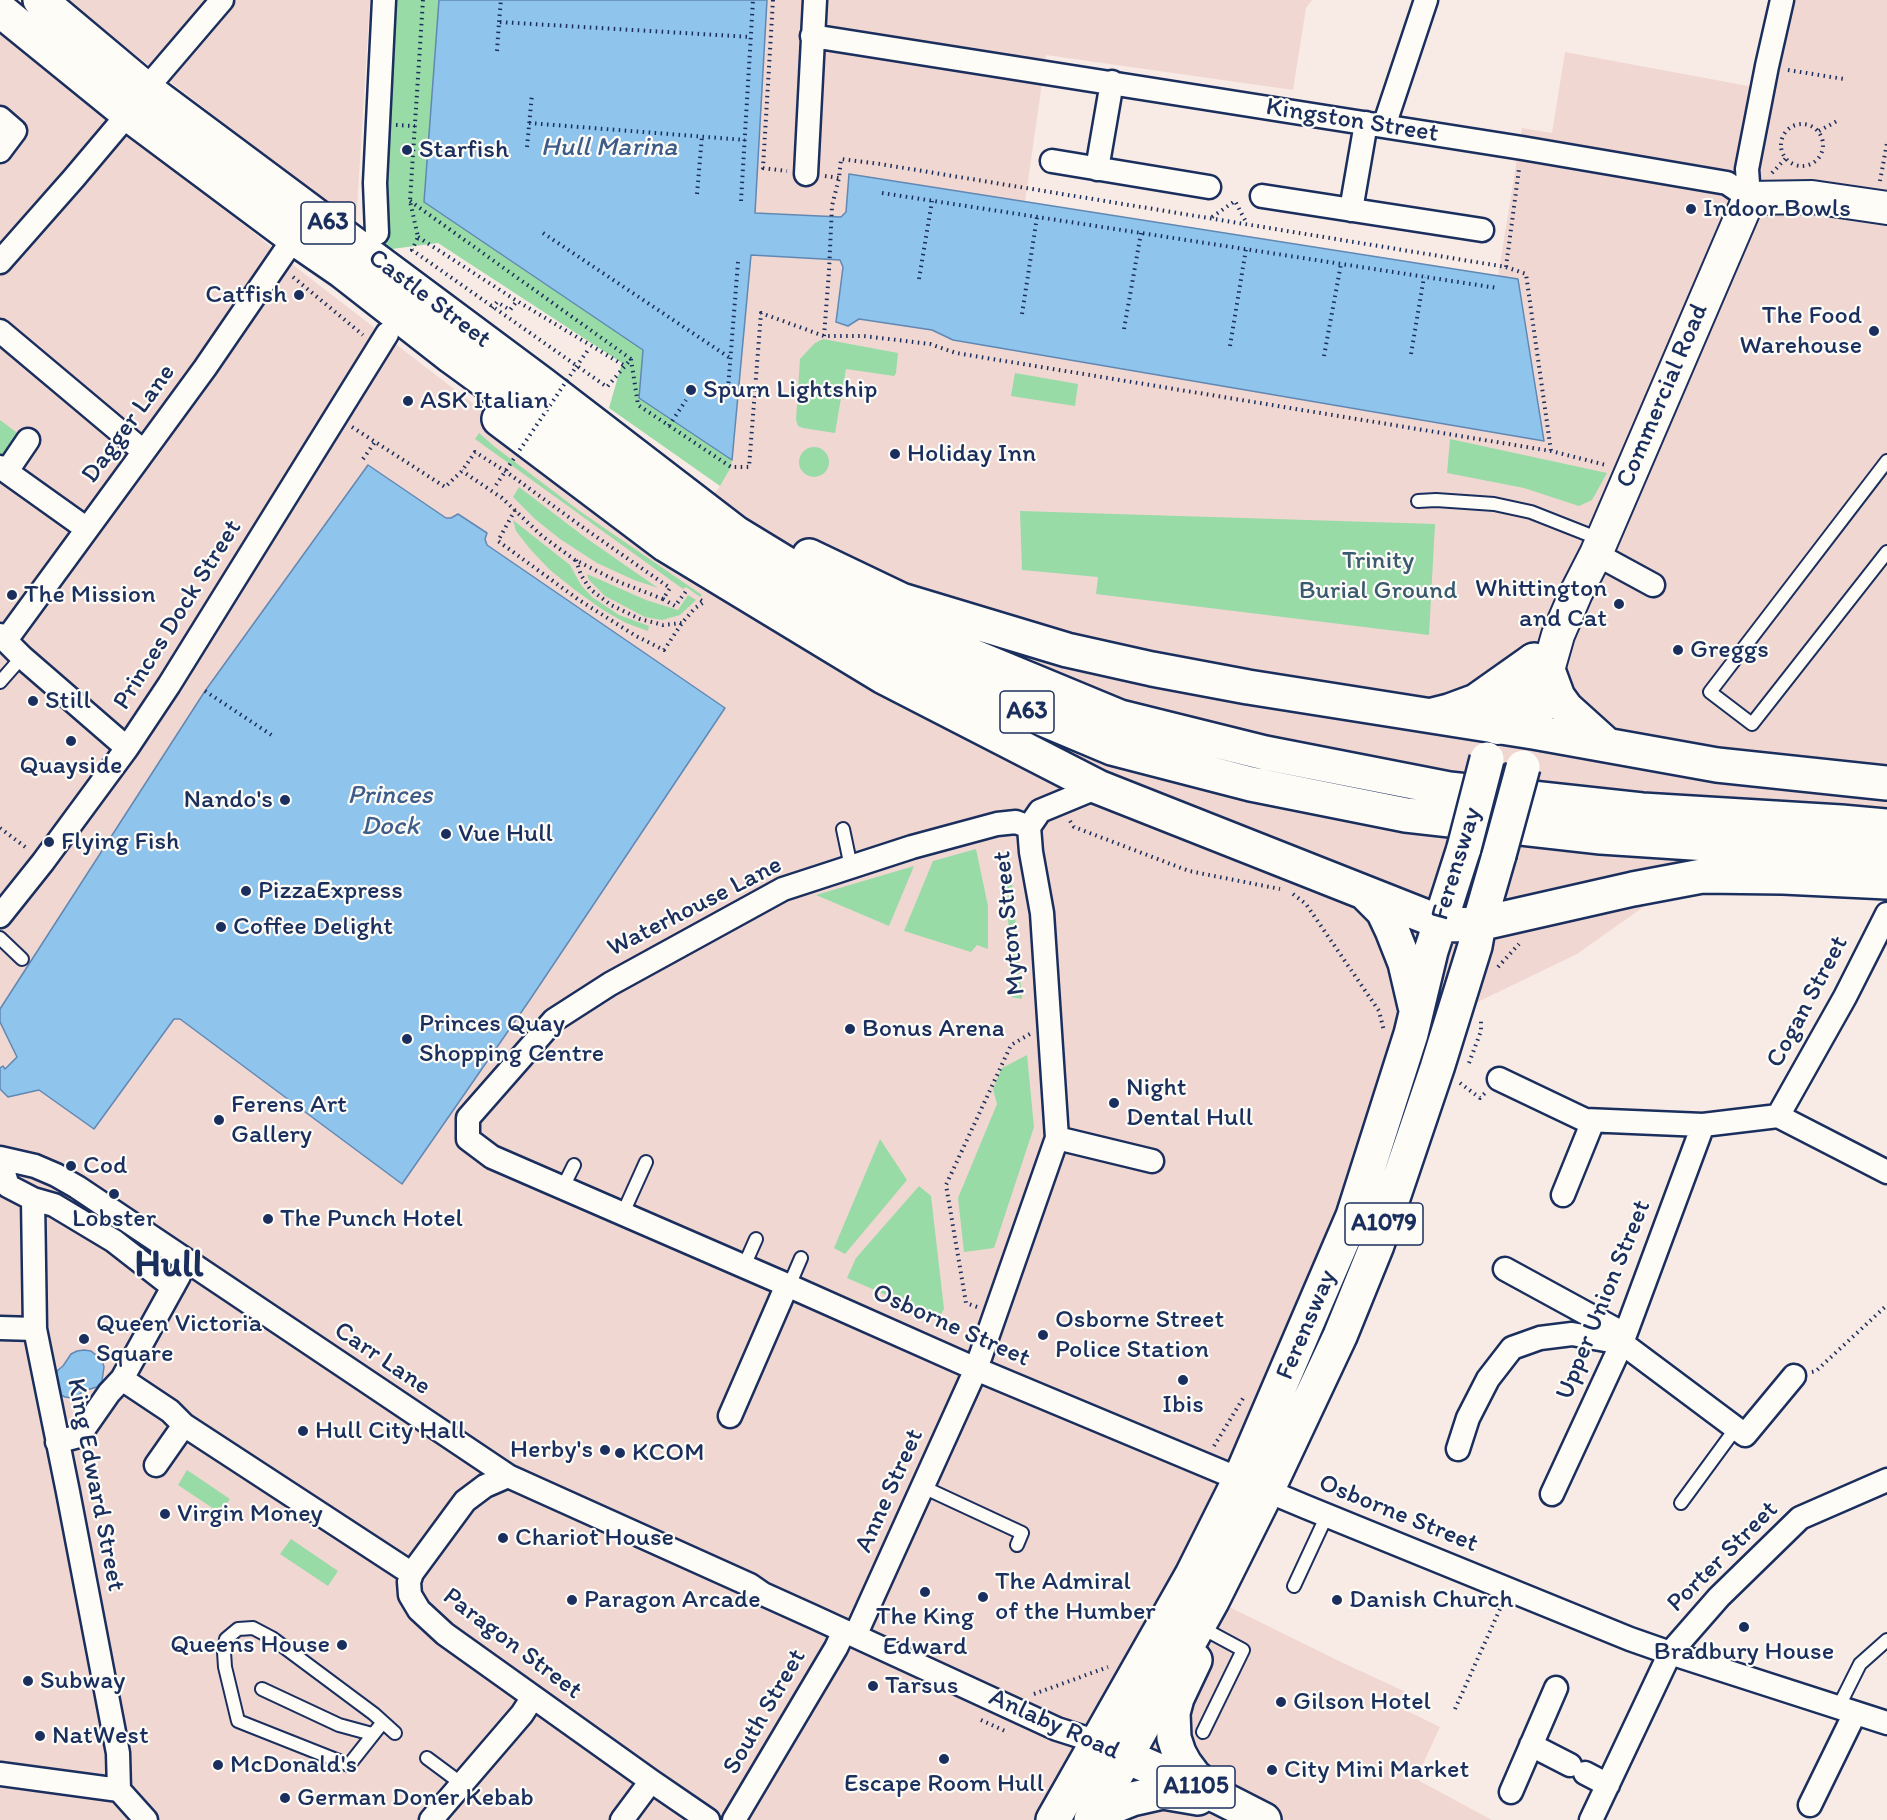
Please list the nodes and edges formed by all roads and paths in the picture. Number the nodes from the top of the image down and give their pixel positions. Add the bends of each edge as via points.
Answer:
1 (39, 0) edge
2 (222, 0) edge
3 (384, 0) edge
4 (423, 0) edge
5 (501, 0) edge
6 (753, 0) edge
7 (773, 0) edge
8 (815, 0) edge
9 (1426, 0) edge
10 (1782, 0) edge
11 (0, 10) edge
12 (499, 22) junction
13 (812, 36) junction
14 (751, 37) junction
15 (497, 51) dead end
16 (1767, 66) junction
17 (1844, 80) dead end
18 (1112, 82) junction
19 (531, 94) dead end
20 (137, 101) junction
21 (0, 118) edge
22 (1837, 122) dead end
23 (529, 123) junction
24 (1375, 124) junction
25 (1819, 131) junction
26 (702, 136) junction
27 (745, 140) junction
28 (1887, 143) edge
29 (527, 147) dead end
30 (1522, 148) junction
31 (0, 151) edge
32 (1052, 161) dead end
33 (1097, 169) junction
34 (806, 174) junction
35 (839, 178) junction
36 (1209, 186) dead end
37 (882, 193) dead end
38 (698, 194) dead end
39 (1884, 195) edge
40 (1262, 196) dead end
41 (1749, 198) junction
42 (410, 201) junction
43 (741, 201) dead end
44 (932, 201) junction
45 (1351, 210) junction
46 (1037, 217) junction
47 (1212, 217) dead end
48 (1247, 224) junction
49 (1482, 230) dead end
50 (377, 233) dead end
51 (543, 233) dead end
52 (1141, 233) junction
53 (418, 237) junction
54 (294, 238) junction
55 (1246, 249) junction
56 (0, 262) edge
57 (738, 262) dead end
58 (1341, 264) junction
59 (1506, 267) junction
60 (1424, 277) junction
61 (919, 279) dead end
62 (1497, 288) dead end
63 (517, 301) junction
64 (492, 308) junction
65 (1022, 314) dead end
66 (1124, 328) dead end
67 (0, 331) edge
68 (387, 334) junction
69 (824, 336) junction
70 (1230, 346) dead end
71 (588, 350) dead end
72 (1411, 354) dead end
73 (1324, 356) dead end
74 (730, 358) junction
75 (631, 359) junction
76 (625, 366) junction
77 (576, 367) junction
78 (728, 389) dead end
79 (686, 400) dead end
80 (335, 416) junction
81 (669, 426) junction
82 (28, 440) dead end
83 (375, 442) junction
84 (620, 443) junction
85 (143, 451) junction
86 (1551, 451) junction
87 (363, 459) dead end
88 (1887, 461) edge
89 (1595, 462) dead end
90 (3, 469) edge
91 (462, 471) junction
92 (505, 471) junction
93 (496, 485) dead end
94 (1418, 501) dead end
95 (515, 510) junction
96 (87, 529) junction
97 (1599, 547) junction
98 (1887, 552) edge
99 (575, 560) junction
100 (1653, 585) dead end
101 (698, 598) dead end
102 (663, 599) junction
103 (704, 602) dead end
104 (682, 623) junction
105 (3, 638) edge
106 (22, 657) junction
107 (1541, 665) junction
108 (0, 682) edge
109 (205, 691) dead end
110 (1429, 716) junction
111 (1497, 728) junction
112 (1533, 732) junction
113 (273, 736) dead end
114 (1608, 746) junction
115 (127, 748) junction
116 (1887, 783) edge
117 (1098, 788) junction
118 (1059, 802) junction
119 (1887, 826) edge
120 (1029, 827) junction
121 (0, 828) edge
122 (843, 829) dead end
123 (1461, 855) junction
124 (1887, 857) edge
125 (44, 862) junction
126 (851, 867) junction
127 (1887, 882) edge
128 (1490, 885) junction
129 (1366, 894) junction
130 (1564, 905) junction
131 (1887, 914) edge
132 (0, 916) edge
133 (1477, 935) junction
134 (0, 938) edge
135 (1529, 941) dead end
136 (1433, 947) junction
137 (22, 959) dead end
138 (1494, 974) dead end
139 (1416, 1014) junction
140 (1481, 1014) dead end
141 (1048, 1022) junction
142 (1405, 1055) junction
143 (1499, 1079) dead end
144 (1461, 1083) dead end
145 (1778, 1116) junction
146 (468, 1118) joint
147 (1593, 1120) junction
148 (1703, 1125) junction
149 (1057, 1138) junction
150 (1, 1157) edge
151 (1152, 1161) dead end
152 (646, 1162) dead end
153 (574, 1165) dead end
154 (1887, 1172) edge
155 (563, 1187) junction
156 (1563, 1196) dead end
157 (33, 1198) junction
158 (623, 1213) junction
159 (756, 1239) dead end
160 (801, 1258) dead end
161 (744, 1266) junction
162 (1505, 1269) dead end
163 (180, 1275) junction
164 (788, 1285) junction
165 (1887, 1305) edge
166 (995, 1312) junction
167 (0, 1328) edge
168 (35, 1329) junction
169 (1623, 1338) junction
170 (976, 1369) junction
171 (1794, 1376) joint
172 (122, 1379) junction
173 (730, 1416) dead end
174 (184, 1425) junction
175 (1736, 1428) junction
176 (57, 1442) junction
177 (1458, 1449) dead end
178 (156, 1465) dead end
179 (508, 1476) junction
180 (1887, 1480) edge
181 (1254, 1485) junction
182 (923, 1487) junction
183 (1552, 1494) dead end
184 (1681, 1503) dead end
185 (1327, 1515) junction
186 (1017, 1545) dead end
187 (412, 1573) junction
188 (1294, 1586) dead end
189 (1509, 1590) junction
190 (1208, 1615) junction
191 (849, 1634) junction
192 (1887, 1640) edge
193 (1670, 1653) junction
194 (1112, 1666) dead end
195 (1556, 1688) dead end
196 (262, 1689) dead end
197 (1034, 1694) dead end
198 (533, 1697) junction
199 (1455, 1709) dead end
200 (1847, 1711) junction
201 (977, 1718) dead end
202 (383, 1722) junction
203 (1887, 1723) edge
204 (1203, 1732) dead end
205 (395, 1733) dead end
206 (372, 1734) junction
207 (1017, 1737) dead end
208 (1098, 1742) junction
209 (1531, 1745) junction
210 (1127, 1757) junction
211 (427, 1758) dead end
212 (0, 1774) edge
213 (651, 1781) junction
214 (462, 1784) junction
215 (1608, 1785) junction
216 (119, 1790) junction
217 (1511, 1792) dead end
218 (1219, 1797) junction
219 (1810, 1805) dead end
220 (1259, 1818) edge
221 (146, 1820) edge
222 (430, 1820) edge
223 (622, 1820) edge
224 (708, 1820) edge
225 (734, 1820) edge
226 (1053, 1820) edge
227 (1091, 1820) edge
228 (1097, 1820) edge
229 (1591, 1820) edge

1 - 20 main road, Castle Street / A63
2 - 20 street
3 - 50 street via 375,183
4 - 42 path
5 - 12 path
6 - 14 path
7 - 34 path via 763,168
8 - 13 street
9 - 24 street
10 - 16 street
11 - 20 main road, Castle Street / A63
12 - 14 path
12 - 15 path
13 - 18 street, Kingston Street
13 - 34 street
14 - 27 path
16 - 17 path
16 - 41 street via 1747,169
18 - 24 street, Kingston Street
18 - 33 street
19 - 23 path
20 - 54 main road, Castle Street / A63
20 - 56 street
20 - 84 main road, Castle Street / A63 via 312,211
21 - 31 street via 15,131
22 - 25 path
23 - 26 path
23 - 29 path
24 - 30 street, Kingston Street
24 - 45 street
25 - 25 path via 1823,150 1815,161 1802,166 1788,160 1781,148 1789,128 1801,123
26 - 27 path
26 - 38 path
27 - 43 path
28 - 39 path
30 - 41 street, Kingston Street via 1727,183
30 - 59 path
32 - 33 street
33 - 36 street
34 - 35 path
35 - 48 path via 841,159
35 - 69 path via 832,206
37 - 44 path
39 - 41 street
40 - 45 street
41 - 97 street, Commercial Road
42 - 53 path
42 - 75 path
44 - 46 path
44 - 61 path
45 - 49 street
46 - 52 path
46 - 65 path
47 - 48 path via 1235,201
48 - 59 path
51 - 74 path
52 - 55 path
52 - 66 path
53 - 63 path
53 - 64 path via 412,250
54 - 68 main road, A63 via 320,272
54 - 85 street, Dagger Lane
54 - 124 main road, A63 via 586,456 773,583 870,642 1112,748 1251,784 1406,815 1601,837
55 - 58 path
55 - 70 path
57 - 74 path
58 - 60 path
58 - 73 path
59 - 86 path via 1526,274
60 - 62 path
60 - 72 path
63 - 64 path via 510,310 497,302
63 - 76 path
64 - 77 path
67 - 85 street
68 - 80 street, Princes Dock Street
68 - 117 main road, A63 via 666,545 882,676
69 - 81 path via 761,313 749,467 731,466
69 - 86 path via 864,336 930,344 956,353
71 - 77 path
74 - 78 path
75 - 76 path
75 - 81 path via 638,405
76 - 77 path via 607,387
77 - 92 path, bridge
79 - 81 path
80 - 83 path
80 - 115 street, Princes Dock Street
82 - 90 street
83 - 87 path
83 - 91 path via 445,487
84 - 110 main road via 757,530 901,600 1067,650 1152,669
84 - 119 main road, A63 via 736,533 836,594 881,618 1120,717 1266,753 1449,789 1642,810
85 - 96 street, Dagger Lane
86 - 89 path
88 - 98 lane via 1710,692 1752,724
90 - 96 street
91 - 92 path via 475,452
91 - 95 path
92 - 93 path, bridge
92 - 102 path via 670,588
94 - 97 lane via 1494,504 1531,512
95 - 99 path
95 - 104 path via 498,541 579,600 664,650
96 - 105 street, Dagger Lane via 56,575
97 - 100 street
97 - 107 street, Commercial Road
99 - 102 path
99 - 104 path via 590,589 611,605 651,622
101 - 102 path via 687,590 675,606
103 - 104 path
105 - 106 street
106 - 108 lane
106 - 115 street
107 - 110 main road via 1476,701
107 - 111 street, Commercial Road via 1513,692
107 - 112 street, Commercial Road
107 - 114 main road via 1566,708
109 - 113 path
110 - 111 main road
111 - 112 main road
111 - 123 main road, Ferensway / A1079, bridge
112 - 114 main road
112 - 128 main road, Ferensway / A1079, bridge
114 - 116 main road via 1716,765
115 - 125 street, Princes Dock Street
117 - 118 street, Myton Street
117 - 129 main road, A63
118 - 120 street, Myton Street via 1040,811
118 - 142 path via 1074,827 1189,871 1288,891 1306,904 1378,1011 1389,1048
120 - 126 street, Waterhouse Lane via 1017,822 997,824
120 - 141 street, Myton Street via 1042,913
121 - 125 path
122 - 126 lane
123 - 128 main road
123 - 136 main road, Ferensway / A1079
125 - 132 street, Princes Dock Street
126 - 146 street, Waterhouse Lane via 783,889 563,1014
127 - 130 main road via 1702,876
128 - 130 main road
128 - 133 main road, Ferensway / A1079
129 - 136 main road
129 - 139 main road via 1383,911 1392,930 1405,963
130 - 133 main road
131 - 145 street, Cogan Street
133 - 136 main road via 1447,925
133 - 181 main road, Ferensway / A1079 via 1377,1245 1340,1336
134 - 137 lane
135 - 138 path via 1518,944
136 - 139 main road, Ferensway / A1079
139 - 142 main road, Ferensway / A1079
140 - 144 path via 1481,1031
141 - 149 street, Myton Street
141 - 166 path via 1011,1045 946,1185 966,1303
142 - 181 main road, Ferensway / A1079 via 1353,1216
143 - 147 street via 1585,1120
145 - 148 street
145 - 154 street
146 - 155 street, Osborne Street via 468,1139 492,1156
147 - 148 street
147 - 156 street
148 - 169 street, Upper Union Street
149 - 151 street
149 - 166 street, Myton Street
150 - 157 street via 8,1186
150 - 163 street, Carr Lane via 56,1175
152 - 158 lane
153 - 155 lane
155 - 158 street, Osborne Street
157 - 163 street via 54,1205
157 - 168 street, King Edward Street
158 - 161 street, Osborne Street
159 - 161 lane
160 - 164 lane
161 - 164 street, Osborne Street
162 - 169 street
163 - 172 street
163 - 179 street, Carr Lane
164 - 170 street, Osborne Street
164 - 173 street
165 - 171 path via 1816,1371
166 - 170 street, Myton Street
167 - 168 street
168 - 176 street, King Edward Street
169 - 175 street
169 - 177 street via 1572,1334 1540,1338 1512,1348 1488,1379 1468,1418
169 - 183 street, Upper Union Street
170 - 181 street, Osborne Street
170 - 182 street, Anne Street
171 - 175 street via 1745,1435
172 - 174 street
172 - 176 street via 79,1436
174 - 178 street
174 - 187 street
175 - 184 lane
176 - 216 street, King Edward Street via 118,1753
179 - 187 street via 465,1501
179 - 191 street, Carr Lane
180 - 193 street, Porter Street via 1800,1518 1719,1597
181 - 185 street, Osborne Street
181 - 190 main road, Ferensway / A1079
181 - 208 main road, Ferensway / A1079 via 1192,1575
182 - 186 lane via 1022,1533
182 - 191 street, Anne Street
185 - 188 lane
185 - 189 street, Osborne Street
187 - 198 street, Paragon Street via 410,1595 419,1610 445,1634
189 - 193 street, Osborne Street
189 - 199 path
190 - 204 lane via 1243,1650
190 - 210 main road, Ferensway / A1079
190 - 218 main road via 1198,1653 1177,1698 1173,1724 1185,1764
191 - 208 street, Anlaby Road via 1063,1731
191 - 225 street, South Street via 836,1648
192 - 200 lane via 1860,1664
193 - 200 street, Osborne Street
193 - 215 street, Porter Street
194 - 197 path
195 - 209 street
196 - 206 lane via 339,1725
198 - 213 street, Paragon Street
198 - 214 street
200 - 203 street, Osborne Street
200 - 219 street
201 - 207 path
202 - 205 lane
202 - 206 lane
202 - 206 lane via 272,1638 253,1628 238,1629 226,1639 225,1667 238,1721 349,1765
208 - 210 main road, Anlaby Road / A1105
208 - 226 main road, Ferensway / A1079
209 - 215 street
209 - 217 street
210 - 218 main road, Anlaby Road / A1105
210 - 227 main road, Ferensway / A1079
211 - 214 lane
212 - 216 street
213 - 223 street
213 - 224 street, Paragon Street
214 - 222 street
215 - 229 street, Porter Street
216 - 221 street
218 - 220 main road, Anlaby Road / A1105
220 - 228 main road via 1193,1797 1163,1792 1112,1807

